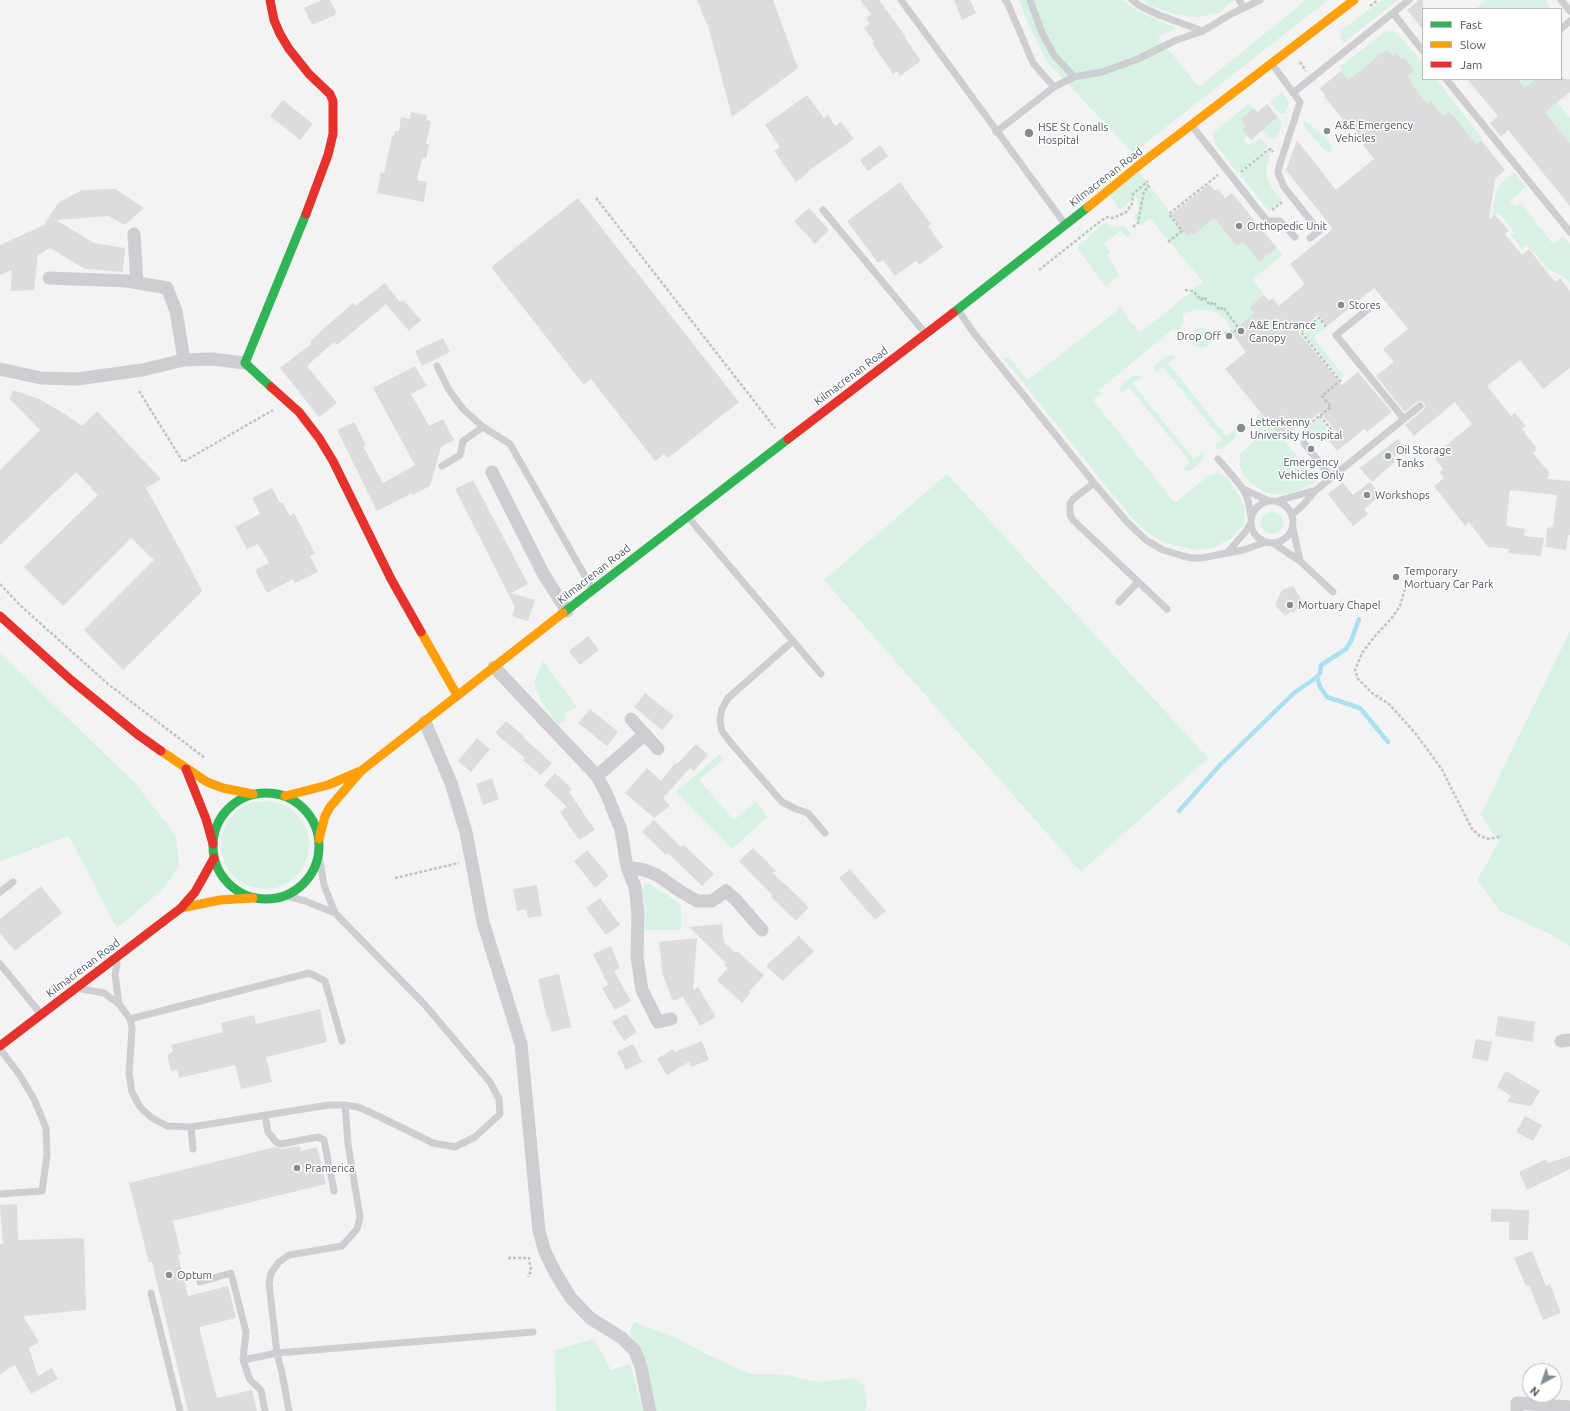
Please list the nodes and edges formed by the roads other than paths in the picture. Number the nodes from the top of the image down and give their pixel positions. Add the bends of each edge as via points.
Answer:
1 (270, 0) edge
2 (901, 0) edge
3 (1004, 0) edge
4 (1030, 0) edge
5 (1132, 0) edge
6 (1239, 0) edge
7 (1260, 0) edge
8 (1354, 0) edge
9 (1408, 0) edge
10 (1561, 0) edge
11 (1244, 8) junction
12 (1570, 11) edge
13 (1393, 13) junction
14 (1570, 21) edge
15 (1562, 28) edge
16 (1203, 31) junction
17 (1422, 50) edge
18 (1272, 64) junction
19 (1074, 77) junction
20 (1447, 80) edge
21 (1054, 87) junction
22 (1293, 93) junction
23 (1191, 125) junction
24 (996, 132) junction
25 (823, 210) dead end
26 (1065, 224) junction
27 (1570, 232) edge
28 (134, 234) dead end
29 (1295, 237) dead end
30 (1310, 238) dead end
31 (49, 278) dead end
32 (137, 283) junction
33 (1372, 306) dead end
34 (958, 310) junction
35 (926, 334) junction
36 (184, 360) junction
37 (245, 363) junction
38 (437, 366) dead end
39 (0, 369) edge
40 (1420, 406) dead end
41 (1404, 419) junction
42 (483, 427) junction
43 (1304, 443) road end
44 (1218, 459) dead end
45 (442, 466) dead end
46 (492, 472) dead end
47 (1331, 477) junction
48 (1094, 483) junction
49 (1243, 489) junction
50 (1316, 490) junction
51 (1273, 501) junction
52 (1292, 515) junction
53 (687, 516) junction
54 (1251, 520) junction
55 (1293, 528) junction
56 (1269, 543) junction
57 (1228, 552) junction
58 (1300, 561) junction
59 (1138, 582) junction
60 (593, 590) junction
61 (1332, 592) dead end
62 (1119, 602) dead end
63 (1166, 609) dead end
64 (567, 611) junction
65 (0, 616) edge
66 (793, 641) junction
67 (494, 667) junction
68 (821, 674) dead end
69 (457, 695) junction
70 (631, 719) dead end
71 (425, 722) junction
72 (645, 734) junction
73 (658, 749) dead end
74 (186, 769) junction
75 (361, 771) junction
76 (597, 776) junction
77 (253, 794) junction
78 (285, 796) junction
79 (825, 833) dead end
80 (319, 839) junction
81 (213, 844) junction
82 (319, 855) junction
83 (214, 858) junction
84 (627, 867) junction
85 (13, 882) dead end
86 (0, 892) edge
87 (286, 896) junction
88 (253, 898) junction
89 (181, 908) junction
90 (335, 913) junction
91 (762, 930) dead end
92 (118, 956) junction
93 (0, 964) edge
94 (76, 988) junction
95 (118, 1004) junction
96 (41, 1015) junction
97 (130, 1019) junction
98 (671, 1019) dead end
99 (342, 1041) dead end
100 (0, 1047) edge
101 (345, 1106) junction
102 (265, 1116) junction
103 (191, 1127) junction
104 (193, 1149) dead end
105 (334, 1191) dead end
106 (0, 1194) edge
107 (200, 1282) dead end
108 (151, 1293) dead end
109 (533, 1332) dead end
110 (277, 1353) junction
111 (243, 1360) junction
112 (1570, 1407) edge
113 (180, 1411) edge
114 (265, 1411) edge
115 (289, 1411) edge
116 (650, 1411) edge
117 (1517, 1411) edge

1 - 37 main road via 274,20 289,50 333,100 333,134 328,156 307,211
2 - 24 lane
3 - 21 lane via 1033,63
4 - 19 lane via 1042,34 1054,55
5 - 16 lane via 1159,15
6 - 11 lane
7 - 11 lane
8 - 18 main road, Kilmacrenan Road
9 - 13 lane
10 - 12 lane
11 - 16 lane
13 - 17 lane
13 - 22 lane
14 - 15 lane
16 - 19 lane via 1102,72
18 - 22 lane
18 - 23 main road, Kilmacrenan Road
19 - 21 lane
20 - 27 lane
21 - 24 lane
22 - 30 lane via 1300,102 1278,173 1284,187 1319,231
23 - 26 main road, Kilmacrenan Road
23 - 29 lane via 1267,221 1280,221
24 - 26 lane
25 - 35 lane
26 - 34 main road, Kilmacrenan Road
28 - 32 street
31 - 32 street
32 - 36 street via 167,288 176,311
33 - 41 lane via 1336,335
34 - 35 main road, Kilmacrenan Road
34 - 48 lane
35 - 53 main road, Kilmacrenan Road
36 - 37 street via 212,359
36 - 39 street via 142,370 77,379 41,378
37 - 69 main road via 299,412 334,461 391,579
38 - 42 lane via 463,409
40 - 41 lane
41 - 47 lane
42 - 45 lane via 463,441 460,455
42 - 60 lane via 510,444
43 - 47 lane
44 - 49 lane
46 - 64 street via 544,575
47 - 50 lane
48 - 57 lane via 1133,529 1154,546 1192,558
48 - 59 lane via 1073,499 1070,504 1070,515 1077,525
49 - 51 lane
49 - 54 lane via 1248,500
50 - 51 lane
50 - 52 lane
51 - 52 lane via 1288,508
51 - 54 lane via 1260,504
52 - 55 lane
53 - 60 main road, Kilmacrenan Road
53 - 66 lane
54 - 56 lane via 1254,534
54 - 57 lane via 1246,531
55 - 56 lane via 1285,539
55 - 58 lane
56 - 57 lane
56 - 58 lane
58 - 61 lane
59 - 62 lane
59 - 63 lane
60 - 64 main road, Kilmacrenan Road
64 - 67 main road, Kilmacrenan Road
65 - 74 main road via 77,685 137,734
66 - 68 lane
66 - 79 lane via 728,698 720,720 722,731 782,802 808,813
67 - 69 main road, Kilmacrenan Road
67 - 76 street
69 - 71 main road, Kilmacrenan Road
70 - 72 street
71 - 75 main road, Kilmacrenan Road
71 - 116 street via 451,783 466,832 483,922 521,1044 539,1231 544,1252 571,1298 590,1318 622,1338 635,1351
72 - 73 street
72 - 76 street
74 - 77 main road via 223,788
74 - 81 main road
75 - 78 main road, Kilmacrenan Road via 328,785
75 - 80 main road, Kilmacrenan Road via 330,807
76 - 84 street via 621,830
77 - 78 main road
77 - 81 main road via 239,800 227,810 216,829
78 - 80 main road via 305,810 315,823
80 - 82 main road
81 - 83 main road
82 - 87 main road via 310,877
82 - 90 lane via 324,885
83 - 88 main road via 228,883
83 - 89 main road via 194,892
84 - 91 street via 657,875 697,901 712,901 726,891
84 - 98 street via 635,887 638,914 637,957 642,990 658,1022
85 - 86 lane
87 - 88 main road
87 - 90 lane
88 - 89 main road via 220,900
89 - 92 main road, Kilmacrenan Road
90 - 101 lane via 425,1005 490,1082 499,1098 500,1114 475,1138 455,1147 433,1143 376,1115
92 - 94 main road, Kilmacrenan Road
92 - 95 lane via 115,975
93 - 96 lane
94 - 95 lane via 104,993
94 - 96 main road, Kilmacrenan Road
95 - 97 lane
96 - 100 main road, Kilmacrenan Road
97 - 99 lane via 308,973 325,981
97 - 103 lane via 132,1028 129,1073 132,1092 140,1107 152,1118 167,1126
100 - 106 lane via 34,1100 46,1128 47,1155 42,1191
101 - 102 lane via 329,1105
101 - 110 lane via 348,1144 360,1217 357,1229 342,1246 289,1255 279,1262 271,1273 269,1283
102 - 103 lane
102 - 105 lane via 268,1132 276,1142 281,1144 318,1137 324,1140
103 - 104 lane
107 - 111 lane via 231,1273 246,1332
108 - 113 lane
109 - 110 lane
110 - 111 lane
110 - 115 lane
111 - 114 lane via 250,1380 261,1390
112 - 117 street via 1517,1403

